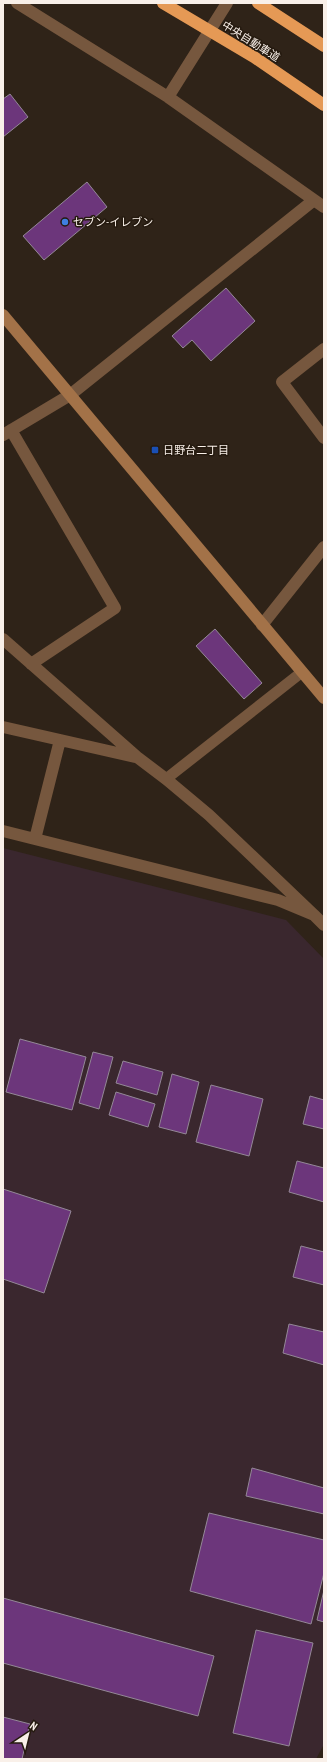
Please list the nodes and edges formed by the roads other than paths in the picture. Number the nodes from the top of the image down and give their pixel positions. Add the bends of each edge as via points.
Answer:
1 (18, 3) edge
2 (163, 3) edge
3 (227, 3) edge
4 (258, 3) edge
5 (324, 46) edge
6 (168, 97) junction
7 (324, 105) edge
8 (319, 204) edge
9 (3, 315) edge
10 (324, 349) edge
11 (70, 395) junction
12 (7, 433) edge
13 (324, 438) edge
14 (324, 547) edge
15 (262, 625) junction
16 (3, 640) edge
17 (31, 664) junction
18 (302, 672) junction
19 (324, 698) edge
20 (3, 727) edge
21 (60, 740) junction
22 (137, 757) junction
23 (166, 779) junction
24 (3, 831) edge
25 (35, 839) junction
26 (314, 915) junction
27 (324, 925) edge

1 - 6 street
2 - 7 highway, 中央自動車道 via 254,57
3 - 6 street
4 - 5 highway
6 - 8 street
8 - 11 street
9 - 11 street
10 - 13 street via 282,382
11 - 12 street
11 - 15 street
12 - 17 street via 115,608
14 - 15 street
15 - 18 street
16 - 17 street
17 - 22 street
18 - 19 street
18 - 23 lane
20 - 21 street
21 - 22 street
21 - 25 street
22 - 23 street
23 - 26 street via 209,815
24 - 25 street
25 - 26 street via 278,900
26 - 27 street

